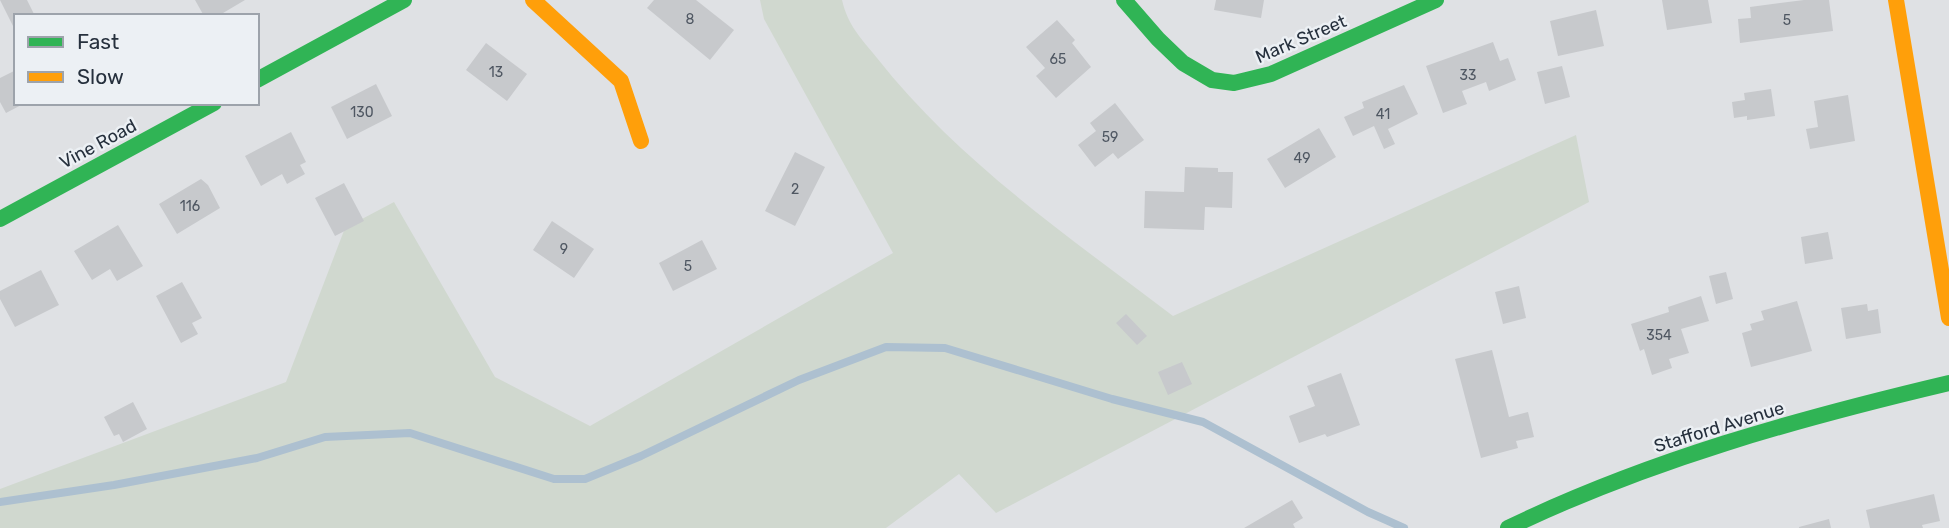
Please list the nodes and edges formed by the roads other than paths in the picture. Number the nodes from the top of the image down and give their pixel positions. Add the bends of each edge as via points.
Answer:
1 (404, 0) edge
2 (533, 0) edge
3 (1124, 0) edge
4 (1436, 0) edge
5 (1896, 0) edge
6 (259, 79) edge
7 (210, 105) edge
8 (641, 141) dead end
9 (0, 219) edge
10 (1949, 318) edge
11 (1949, 383) edge
12 (1508, 528) edge

1 - 6 street
2 - 8 street via 621,81
3 - 4 street, Mark Street via 1186,68 1212,81 1229,83 1271,74
5 - 10 street
7 - 9 street, Vine Road
11 - 12 street, Stafford Avenue via 1701,449 1576,496

